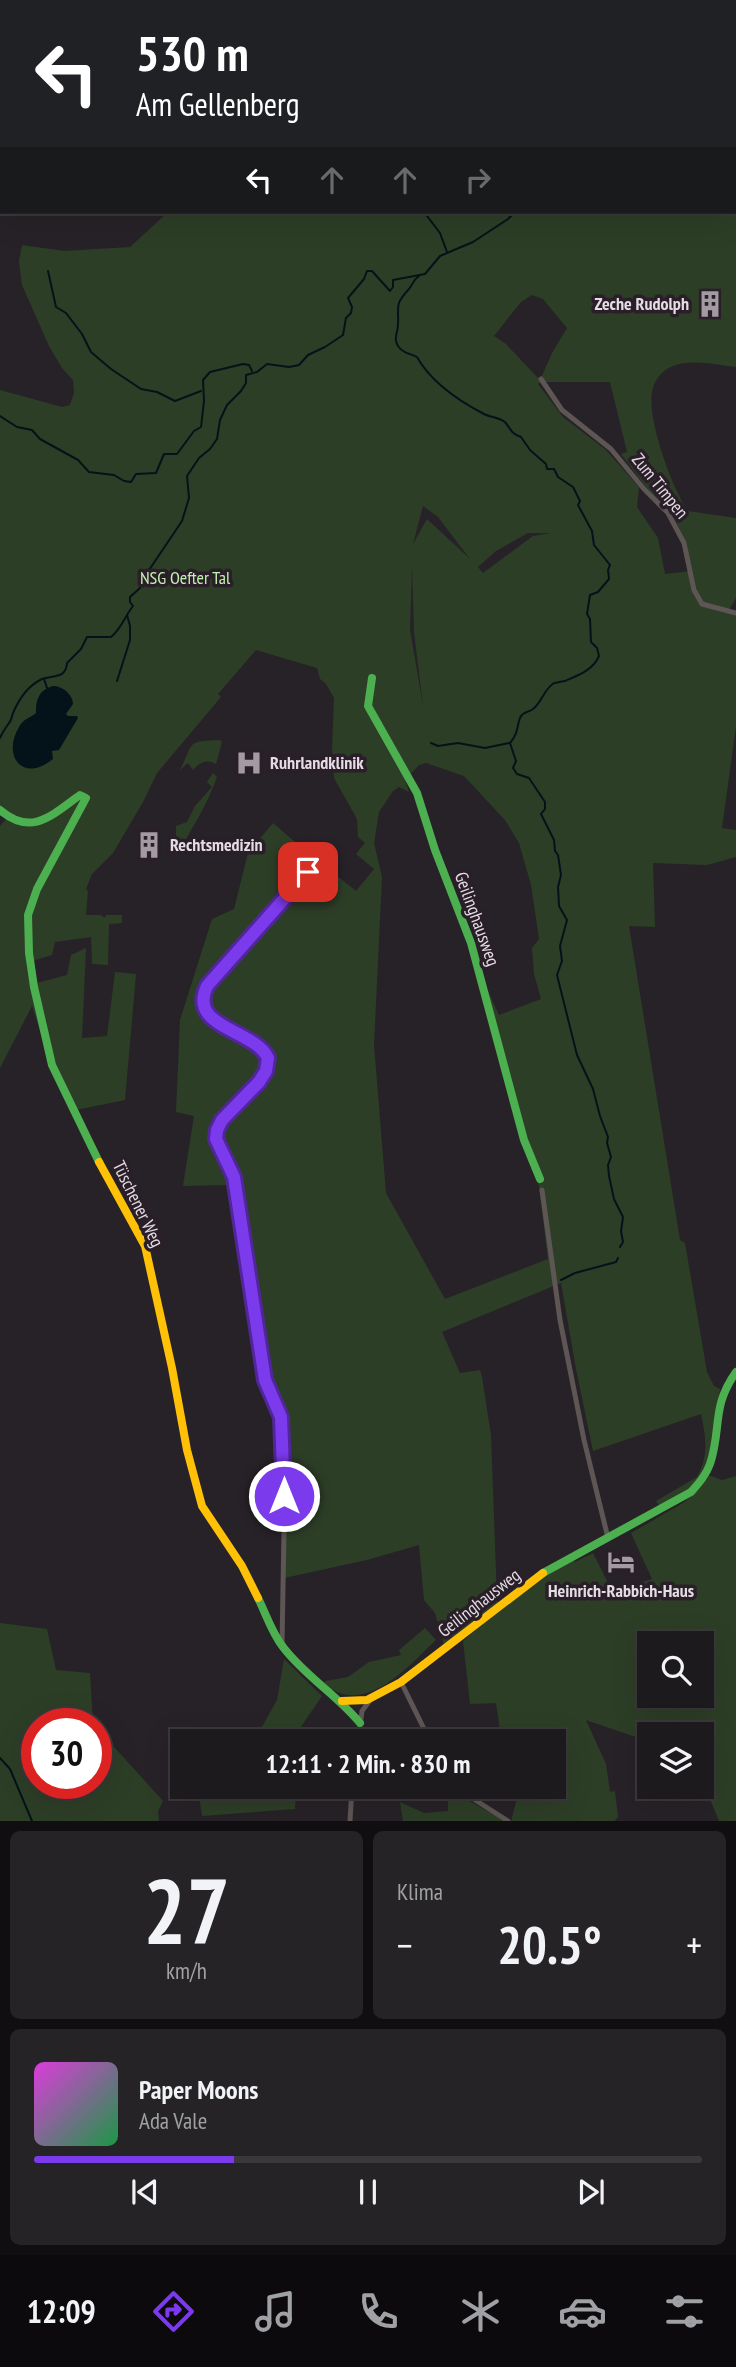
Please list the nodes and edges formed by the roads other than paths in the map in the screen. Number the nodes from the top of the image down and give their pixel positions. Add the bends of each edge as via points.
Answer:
1 (541, 379) dead end
2 (736, 613) edge
3 (372, 678) dead end
4 (0, 810) edge
5 (308, 872) dead end
6 (540, 1179) dead end
7 (542, 1190) dead end
8 (736, 1372) edge
9 (608, 1538) junction
10 (282, 1646) junction
11 (401, 1682) junction
12 (373, 1698) junction
13 (339, 1700) junction
14 (360, 1723) junction
15 (359, 1729) edge
16 (424, 1729) edge
17 (351, 1799) edge
18 (474, 1799) edge
19 (350, 1821) edge
20 (508, 1821) edge

1 - 2 street, Zum Timpen via 562,410 611,449 671,518 684,543 694,590 702,604
3 - 6 street, Geilinghausweg via 368,706 417,793 477,961 524,1140
4 - 10 street, Tüschener Weg via 16,822 37,822 55,815 80,795 86,798 28,915 29,953 41,1022 52,1065 75,1117 145,1246 199,1499 242,1566
5 - 10 street via 207,986 202,999 208,1016 258,1045 268,1058 259,1082 222,1120 216,1139 234,1177 265,1380 281,1417 285,1473
7 - 9 street via 562,1332
8 - 9 street, Geilinghausweg via 721,1392 712,1460 699,1485
9 - 11 street, Geilinghausweg via 522,1588
10 - 13 street, Tüschener Weg
11 - 12 street, Geilinghausweg
11 - 16 street
12 - 13 street, Geilinghausweg
12 - 14 street, Geilinghausweg via 362,1711
13 - 14 street, Tüschener Weg
14 - 15 street
17 - 19 street
18 - 20 street

